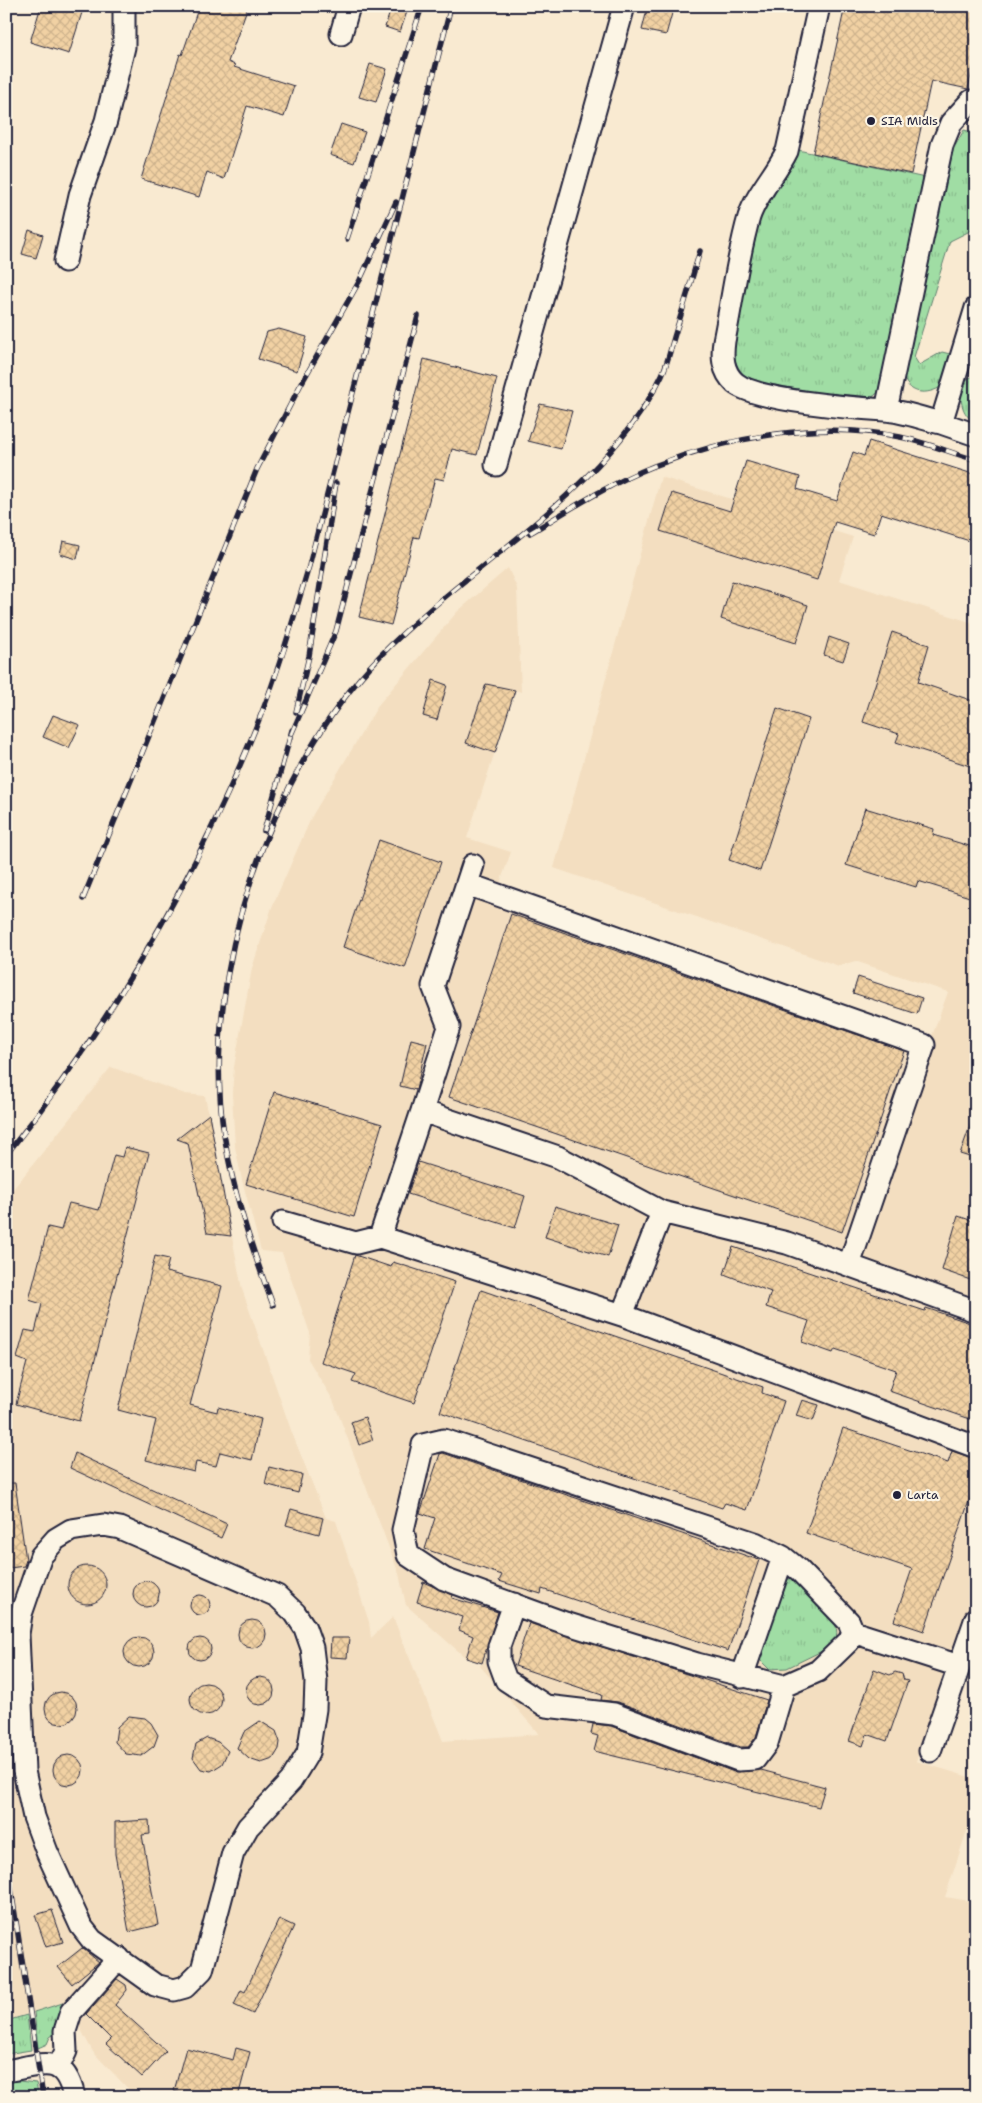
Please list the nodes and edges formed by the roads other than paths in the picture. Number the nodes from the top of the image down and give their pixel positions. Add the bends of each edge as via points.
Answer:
1 (124, 6) edge
2 (349, 6) edge
3 (624, 6) edge
4 (820, 6) edge
5 (341, 34) dead end
6 (974, 94) edge
7 (65, 261) dead end
8 (976, 308) edge
9 (886, 410) junction
10 (940, 423) junction
11 (976, 434) edge
12 (496, 465) dead end
13 (422, 1112) junction
14 (662, 1212) junction
15 (283, 1222) dead end
16 (380, 1236) junction
17 (849, 1265) junction
18 (976, 1311) edge
19 (622, 1315) junction
20 (976, 1447) edge
21 (783, 1557) junction
22 (514, 1604) junction
23 (976, 1618) edge
24 (853, 1632) junction
25 (958, 1666) junction
26 (742, 1677) junction
27 (784, 1686) junction
28 (930, 1751) dead end
29 (119, 1958) junction
30 (58, 2068) junction
31 (6, 2071) edge
32 (74, 2097) edge

1 - 7 street via 124,46 106,121 80,195
2 - 5 street
3 - 12 street
4 - 9 street via 787,151 749,216 724,340 724,366 737,384 752,391 848,409
6 - 9 street via 951,123 942,144
8 - 10 street
9 - 10 street
10 - 11 street
13 - 14 street via 558,1157
13 - 16 street
13 - 17 street via 449,1027 433,986 470,875 924,1045
14 - 17 street via 787,1243
14 - 19 street
15 - 16 street via 356,1243
16 - 19 street
17 - 18 street
19 - 20 street
21 - 22 street via 755,1544 444,1440 423,1445 403,1530 408,1555 444,1579
21 - 24 street via 814,1584 849,1622
21 - 26 street
22 - 26 street
22 - 27 street via 499,1646 499,1661 506,1680 546,1706 614,1714 738,1760 755,1758 767,1743
23 - 25 street
24 - 25 street
24 - 27 street via 849,1641 818,1671
25 - 28 street
26 - 27 street
29 - 29 street via 155,1985 174,1990 185,1987 202,1970 233,1853 248,1827 291,1781 308,1753 313,1733 316,1681 312,1648 305,1628 277,1596 120,1528 104,1525 71,1530 56,1539 41,1556 21,1614 18,1634 19,1700 24,1771 34,1817 47,1852 81,1926 92,1940
29 - 30 street via 71,2012 65,2031 66,2051
30 - 31 street via 52,2065
30 - 32 street via 70,2081

